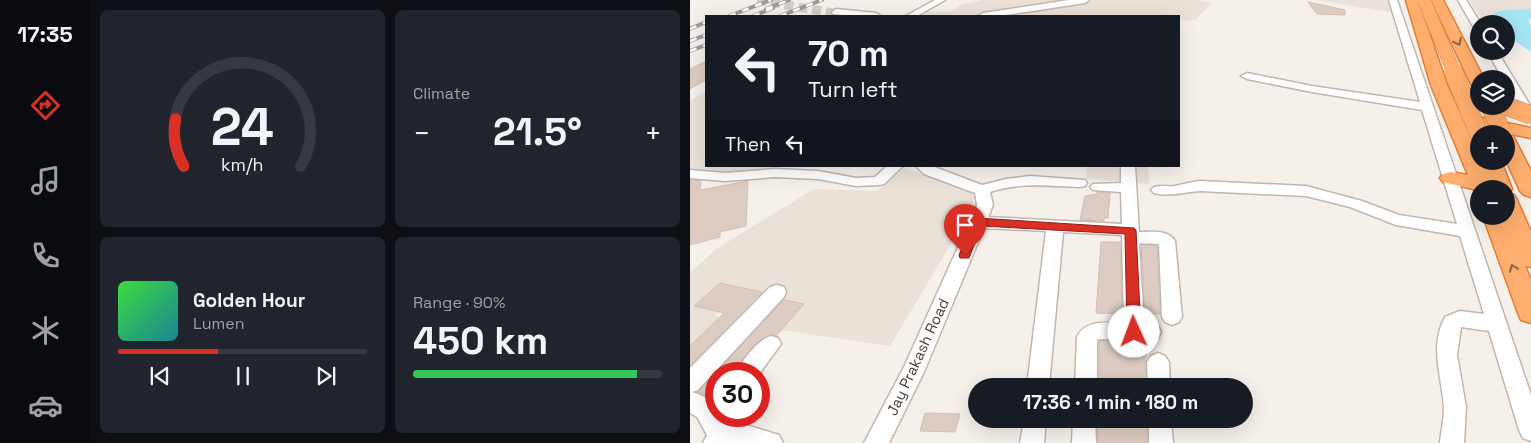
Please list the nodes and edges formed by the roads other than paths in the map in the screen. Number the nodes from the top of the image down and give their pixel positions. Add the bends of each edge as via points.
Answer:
1 (935, 0) edge
2 (941, 0) edge
3 (1085, 0) edge
4 (1393, 0) edge
5 (1412, 0) edge
6 (1417, 0) edge
7 (1424, 0) edge
8 (1437, 0) edge
9 (1449, 0) edge
10 (1462, 0) edge
11 (836, 13) dead end
12 (863, 15) edge
13 (908, 15) edge
14 (913, 15) edge
15 (989, 15) edge
16 (1471, 15) edge
17 (1496, 60) edge
18 (1472, 70) edge
19 (1488, 70) edge
20 (1247, 76) dead end
21 (1470, 88) edge
22 (1427, 107) junction
23 (1470, 109) edge
24 (1450, 110) junction
25 (1515, 115) edge
26 (1476, 125) edge
27 (1525, 126) edge
28 (1531, 147) edge
29 (895, 167) edge
30 (925, 167) edge
31 (1128, 167) edge
32 (690, 174) edge
33 (1450, 178) junction
34 (1485, 180) edge
35 (1080, 183) dead end
36 (1470, 183) edge
37 (1098, 187) dead end
38 (1129, 188) junction
39 (982, 190) junction
40 (1159, 190) dead end
41 (1531, 191) edge
42 (1515, 221) edge
43 (978, 222) junction
44 (1497, 225) edge
45 (1055, 226) junction
46 (1466, 231) junction
47 (1130, 233) junction
48 (1531, 259) edge
49 (777, 292) dead end
50 (1531, 313) edge
51 (1172, 317) dead end
52 (1498, 324) junction
53 (771, 344) dead end
54 (756, 362) edge
55 (1158, 362) dead end
56 (1039, 378) edge
57 (1086, 378) edge
58 (1159, 378) edge
59 (690, 383) edge
60 (690, 401) edge
61 (705, 410) edge
62 (725, 427) edge
63 (1033, 428) edge
64 (1084, 428) edge
65 (1160, 428) edge
66 (1531, 430) edge
67 (771, 443) edge
68 (876, 443) edge
69 (1032, 443) edge
70 (1084, 443) edge
71 (1161, 443) edge
72 (1452, 443) edge

1 - 13 street
2 - 14 street
3 - 15 street
4 - 22 street
5 - 24 highway
6 - 21 highway, bridge via 1439,60 1450,76
7 - 26 highway, bridge
8 -> 18 highway
9 - 19 highway
10 - 16 street
11 - 12 street
17 - 27 street
20 - 22 street
22 - 33 street
23 - 24 highway
24 - 27 highway
24 - 34 highway
25 - 27 highway
27 - 28 highway
27 - 41 highway
29 - 32 street via 879,181 856,182 775,173 725,177
30 - 39 street
31 - 38 street
33 - 36 highway
33 - 46 street
35 - 39 street via 1032,180 998,183
37 - 38 street
38 - 47 street
39 - 43 street, Jay Prakash Road via 984,205
40 - 46 street via 1175,191 1200,186 1306,191 1356,204 1396,220
42 - 48 highway
43 - 45 street
43 - 68 street, Jay Prakash Road via 913,372
50 -> 44 highway
45 - 47 street
45 - 56 street
46 - 52 street
47 - 51 street via 1167,241
47 - 57 street via 1142,332 1095,331 1087,337
49 - 59 street
52 - 66 street
52 - 72 street via 1460,319 1452,322 1446,337 1446,369 1455,408
53 - 54 street
55 - 58 street
60 - 61 street
62 - 67 street
63 - 69 street
64 - 70 street
65 - 71 street

